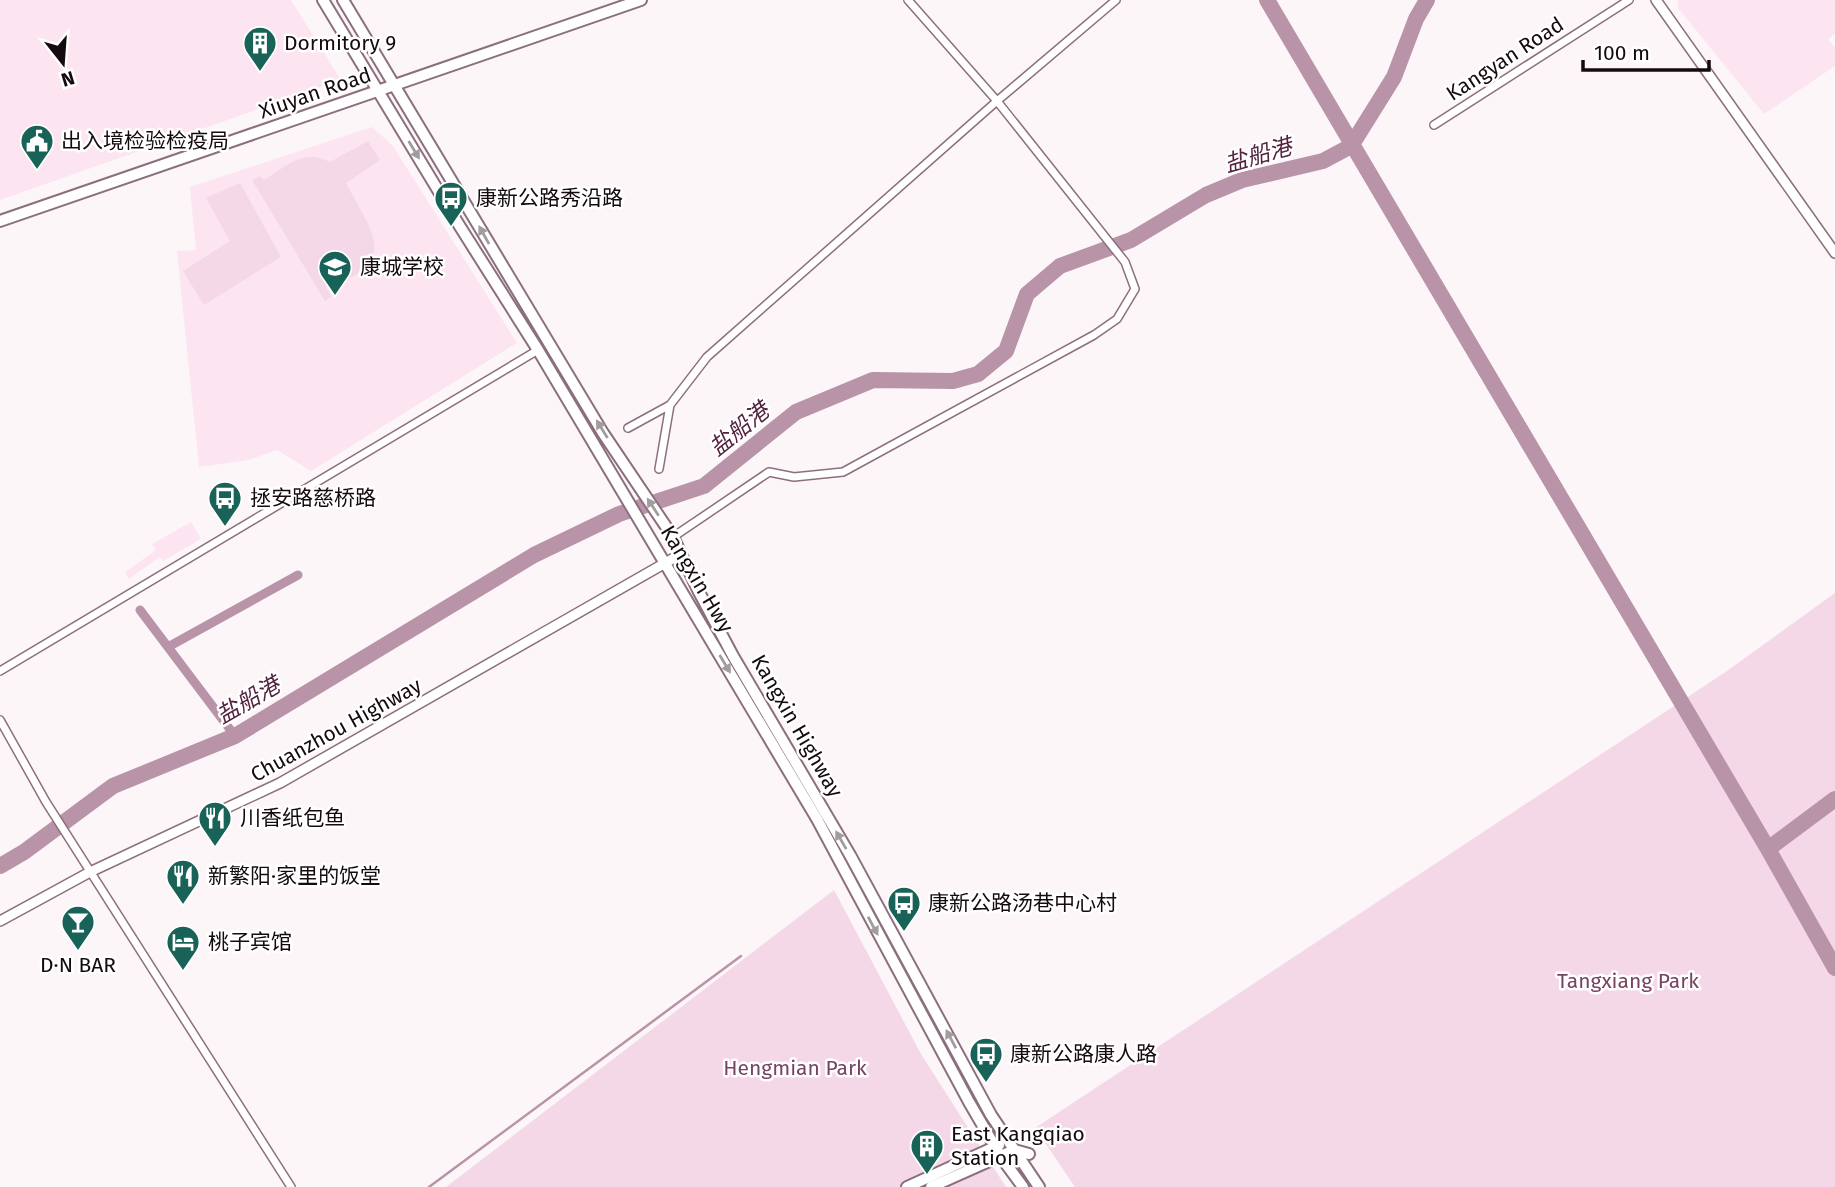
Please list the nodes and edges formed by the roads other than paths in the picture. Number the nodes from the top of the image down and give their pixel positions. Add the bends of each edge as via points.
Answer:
1 (323, 0) edge
2 (343, 0) edge
3 (641, 0) edge
4 (908, 0) edge
5 (1116, 0) edge
6 (1629, 0) edge
7 (1656, 0) edge
8 (396, 86) junction
9 (379, 91) junction
10 (997, 101) junction
11 (1434, 125) dead end
12 (0, 221) edge
13 (1835, 253) edge
14 (538, 349) junction
15 (670, 405) junction
16 (628, 428) dead end
17 (659, 469) dead end
18 (670, 533) junction
19 (681, 554) junction
20 (665, 563) junction
21 (0, 671) edge
22 (0, 720) edge
23 (90, 872) junction
24 (0, 921) edge
25 (1011, 1146) junction
26 (998, 1152) junction
27 (1029, 1154) dead end
28 (291, 1187) edge
29 (907, 1187) edge
30 (931, 1187) edge
31 (1023, 1187) edge
32 (1039, 1187) edge

1 - 9 main road, Kangxin Hwy
2 - 8 main road, Kangxin Highway
3 - 8 main road, Xiuyan Road
4 - 10 street
5 - 10 street
6 - 11 street, Kangyan Road
7 - 13 street
8 - 9 main road, Xiuyan Road
18 -> 8 main road, Kangxin Highway via 604,433
9 - 12 main road, Xiuyan Road
9 -> 14 main road, Kangxin Hwy
10 - 15 street via 707,357
10 - 18 street via 1125,262 1135,289 1117,319 1051,360 843,472 794,477 769,472
14 - 20 main road, Kangxin Hwy
14 - 21 street
15 - 16 street
15 - 17 street
18 - 19 main road, Kangxin Highway
19 - 20 street, Chuanzhou Highway
25 -> 19 main road, Kangxin Highway via 850,855 733,656
20 - 23 street, Chuanzhou Highway via 280,783
20 -> 26 main road, Kangxin Hwy via 817,818
22 - 23 street
23 - 24 street, Chuanzhou Highway
23 - 28 street
25 - 26 main road
25 - 27 main road
25 - 32 main road, Kangxin Highway
26 - 29 main road
26 - 30 main road
26 - 31 main road, Kangxin Hwy

